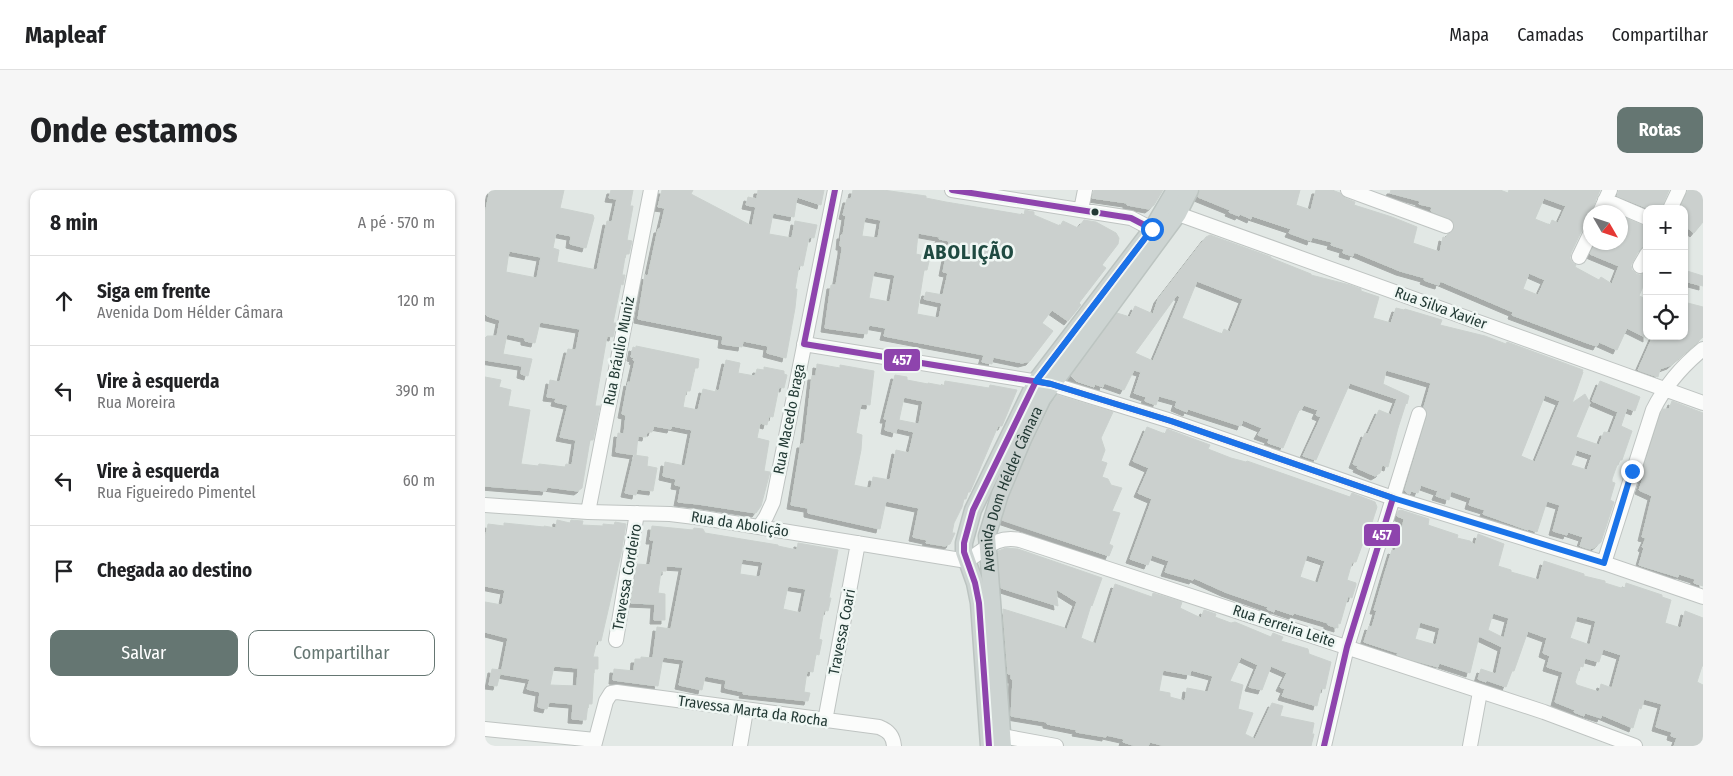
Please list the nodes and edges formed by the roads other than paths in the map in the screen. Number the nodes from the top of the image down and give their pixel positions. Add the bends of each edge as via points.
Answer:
1 (651, 190) edge
2 (835, 190) edge
3 (951, 190) edge
4 (1085, 190) edge
5 (1175, 190) edge
6 (1190, 190) edge
7 (1348, 190) edge
8 (1679, 190) edge
9 (982, 192) edge
10 (1605, 201) edge
11 (1672, 205) edge
12 (1081, 210) junction
13 (1178, 214) junction
14 (1643, 216) edge
15 (1446, 226) dead end
16 (1152, 229) junction
17 (1583, 249) edge
18 (1579, 257) dead end
19 (804, 344) junction
20 (1703, 349) edge
21 (1044, 383) junction
22 (1665, 389) junction
23 (1703, 403) edge
24 (1419, 414) dead end
25 (1393, 498) junction
26 (773, 502) junction
27 (485, 505) edge
28 (588, 512) junction
29 (637, 513) junction
30 (759, 527) junction
31 (783, 531) junction
32 (858, 543) junction
33 (988, 546) junction
34 (967, 561) junction
35 (1604, 563) junction
36 (1703, 597) edge
37 (616, 640) dead end
38 (1347, 647) junction
39 (1480, 692) junction
40 (746, 710) junction
41 (825, 721) junction
42 (485, 729) edge
43 (893, 741) edge
44 (594, 743) edge
45 (998, 743) edge
46 (740, 746) edge
47 (1057, 746) edge
48 (1325, 746) edge
49 (1470, 746) edge
50 (1635, 746) edge

1 - 28 street, Rua Bráulio Muniz
2 - 19 street, Rua Macedo Braga
3 - 9 street
4 - 12 street
5 - 16 main road, Avenida Dom Hélder Câmara
6 - 13 main road, Avenida Dom Hélder Câmara
7 - 15 street
8 - 11 street
9 - 12 street
10 - 14 street
12 - 16 street via 1131,218
13 - 21 main road, Avenida Dom Hélder Câmara
13 - 22 street, Rua Silva Xavier
16 - 21 main road, Avenida Dom Hélder Câmara
17 - 18 street
19 - 21 street
19 - 26 street, Rua Macedo Braga
20 - 22 street
21 - 25 street via 1171,421
21 - 33 main road, Avenida Dom Hélder Câmara via 1042,399 1000,494 989,530
21 - 34 main road, Avenida Dom Hélder Câmara via 973,510 964,543
22 - 23 street, Rua Silva Xavier
22 - 35 street via 1653,410
24 - 25 street
25 - 35 street
25 - 38 street
26 - 30 street, Rua Macedo Braga
26 - 31 street, Rua Macedo Braga via 776,520
27 - 28 street, Rua da Abolição
28 - 29 street, Rua da Abolição
29 - 30 street, Rua da Abolição via 678,515
29 - 37 street, Travessa Cordeiro
30 - 31 street, Rua da Abolição
31 - 32 street, Rua da Abolição
32 - 34 street, Rua da Abolição
32 - 41 street, Travessa Coari
33 - 34 street
33 - 38 street, Rua Ferreira Leite via 998,540 1020,540
33 - 45 main road, Avenida Dom Hélder Câmara
34 - 45 main road, Avenida Dom Hélder Câmara via 975,583
35 - 36 street
38 - 39 street, Rua Ferreira Leite
38 - 48 street
39 - 49 street
39 - 50 street, Rua Ferreira Leite
40 - 41 street, Travessa Marta da Rocha
40 - 44 street, Travessa Marta da Rocha via 625,693 611,694
40 - 46 street
41 - 43 street, Travessa Marta da Rocha via 879,727 887,730
42 - 44 street
45 - 47 street

